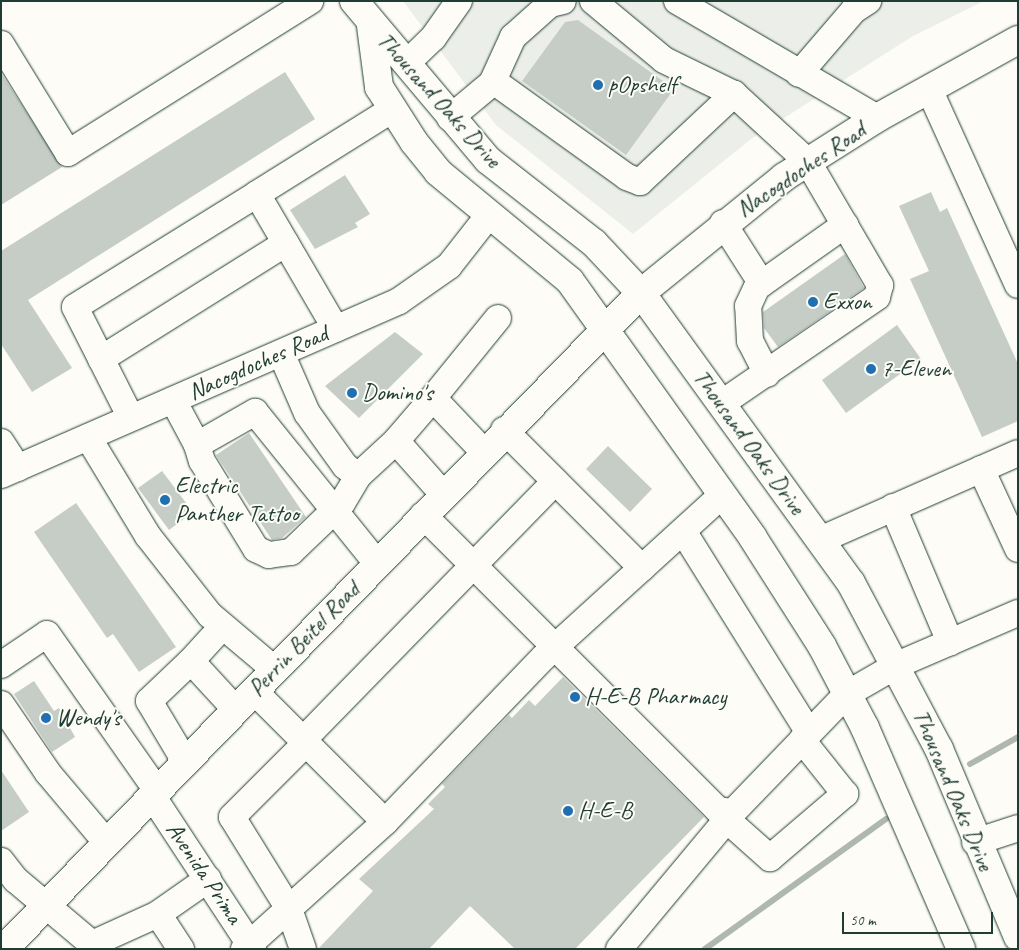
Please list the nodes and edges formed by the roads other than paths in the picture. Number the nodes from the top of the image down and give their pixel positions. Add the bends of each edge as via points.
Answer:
1 (354, 1) edge
2 (563, 1) edge
3 (593, 1) edge
4 (677, 1) edge
5 (868, 1) edge
6 (453, 3) edge
7 (294, 5) edge
8 (371, 26) junction
9 (1018, 40) edge
10 (1, 44) edge
11 (408, 62) junction
12 (799, 74) junction
13 (492, 83) junction
14 (929, 89) junction
15 (734, 94) junction
16 (393, 109) junction
17 (450, 118) junction
18 (877, 118) junction
19 (808, 162) junction
20 (257, 194) junction
21 (489, 215) junction
22 (723, 224) junction
23 (845, 225) junction
24 (286, 243) junction
25 (762, 284) junction
26 (1018, 285) edge
27 (641, 293) junction
28 (498, 318) dead end
29 (604, 328) junction
30 (336, 329) junction
31 (281, 353) junction
32 (101, 359) junction
33 (767, 374) junction
34 (433, 398) junction
35 (173, 400) junction
36 (721, 404) junction
37 (131, 418) junction
38 (504, 430) junction
39 (88, 437) junction
40 (396, 441) junction
41 (1, 442) edge
42 (197, 445) junction
43 (484, 452) junction
44 (1018, 452) edge
45 (981, 468) junction
46 (10, 471) edge
47 (358, 476) junction
48 (555, 482) junction
49 (443, 494) junction
50 (722, 495) junction
51 (893, 507) junction
52 (334, 508) junction
53 (423, 514) junction
54 (683, 531) junction
55 (820, 540) junction
56 (1018, 549) edge
57 (377, 563) junction
58 (475, 566) junction
59 (642, 568) junction
60 (1018, 613) edge
61 (223, 626) junction
62 (950, 642) junction
63 (556, 646) junction
64 (191, 661) junction
65 (1, 665) edge
66 (897, 665) junction
67 (275, 670) junction
68 (847, 694) junction
69 (245, 700) junction
70 (1, 704) edge
71 (806, 737) junction
72 (305, 742) junction
73 (186, 762) junction
74 (155, 794) junction
75 (730, 816) junction
76 (385, 822) junction
77 (1018, 828) edge
78 (975, 842) junction
79 (107, 843) junction
80 (1, 861) edge
81 (208, 879) junction
82 (47, 905) junction
83 (289, 909) junction
84 (158, 914) junction
85 (1018, 937) edge
86 (92, 947) edge
87 (249, 947) edge
88 (4, 949) edge
89 (181, 949) edge
90 (303, 949) edge
91 (619, 949) edge
92 (961, 949) edge

1 - 8 main road, Thousand Oaks Drive
2 - 13 street via 550,4 513,37
3 - 15 street via 664,60
4 - 12 street
5 - 12 street via 854,10
6 - 11 street via 433,38
7 - 10 street via 68,153
8 - 11 main road, Thousand Oaks Drive
8 - 16 main road, Thousand Oaks Drive via 379,87
9 - 14 main road, Nacogdoches Road
11 - 17 main road, Thousand Oaks Drive
12 - 18 street
13 - 15 street via 634,182 645,180
13 - 17 street
14 - 18 main road, Nacogdoches Road
14 - 26 street
15 - 19 street
16 - 20 street
16 - 21 main road, Thousand Oaks Drive via 438,172
17 - 27 main road, Thousand Oaks Drive via 488,160 594,243
18 - 19 main road, Nacogdoches Road
19 - 22 main road, Nacogdoches Road
19 - 23 street
20 - 24 street
20 - 32 street via 75,307
21 - 29 main road, Thousand Oaks Drive via 570,282
21 - 30 street, Nacogdoches Road via 429,284
22 - 25 street
22 - 27 main road, Nacogdoches Road
23 - 25 street
23 - 33 street via 880,285 877,297
24 - 30 street
24 - 32 street
25 - 33 street via 748,306 750,340
27 - 29 main road, Nacogdoches Road
27 - 36 main road, Thousand Oaks Drive
28 - 34 street
29 - 38 main road, Perrin Beitel Road
29 - 50 main road, Thousand Oaks Drive
30 - 31 street, Nacogdoches Road
31 - 35 street, Nacogdoches Road
31 - 47 street via 306,413 345,466
32 - 37 street
33 - 36 street
34 - 40 street
34 - 43 street
35 - 37 street, Nacogdoches Road
35 - 42 street
36 - 55 main road, Thousand Oaks Drive
37 - 39 street, Nacogdoches Road
38 - 43 main road, Perrin Beitel Road
38 - 48 street
39 - 46 street, Nacogdoches Road
39 - 61 street via 148,536
40 - 47 street
40 - 49 street
41 - 46 street
42 - 52 street via 255,412
42 - 52 street via 202,461 256,549 269,555 291,552
43 - 49 main road, Perrin Beitel Road
44 - 45 street
45 - 51 street
45 - 56 street
47 - 52 street
48 - 58 street
48 - 59 street
49 - 53 main road, Perrin Beitel Road
50 - 54 street
50 - 68 main road, Thousand Oaks Drive via 822,646
51 - 55 street
51 - 62 street
52 - 57 street
53 - 57 main road, Perrin Beitel Road
53 - 58 street
54 - 59 street
54 - 71 street
55 - 66 main road, Thousand Oaks Drive via 851,583
57 - 67 main road, Perrin Beitel Road
58 - 63 street
58 - 72 street
59 - 63 street
60 - 62 street
61 - 64 street
61 - 67 street
62 - 66 street
63 - 75 street via 718,810
63 - 76 street
64 - 69 street
64 - 73 street via 149,701
65 - 74 street, Avenida Prima via 47,634
66 - 68 street
66 - 78 main road, Thousand Oaks Drive via 939,749
67 - 69 main road, Perrin Beitel Road
68 - 71 street
68 - 92 main road, Thousand Oaks Drive
69 - 72 street
69 - 73 main road, Perrin Beitel Road
70 - 79 street via 48,773
71 - 75 street
71 - 75 street via 845,794 770,858
72 - 76 street
72 - 83 street via 232,817
73 - 74 main road, Perrin Beitel Road
74 - 79 main road, Perrin Beitel Road
74 - 81 street, Avenida Prima
75 - 91 street
76 - 83 street
77 - 78 street
78 - 85 main road, Thousand Oaks Drive
79 - 82 main road, Perrin Beitel Road
80 - 82 street
81 - 84 street
81 - 87 street, Avenida Prima
82 - 86 street
82 - 88 main road, Perrin Beitel Road
83 - 87 street
83 - 90 street
84 - 86 street
84 - 89 street

